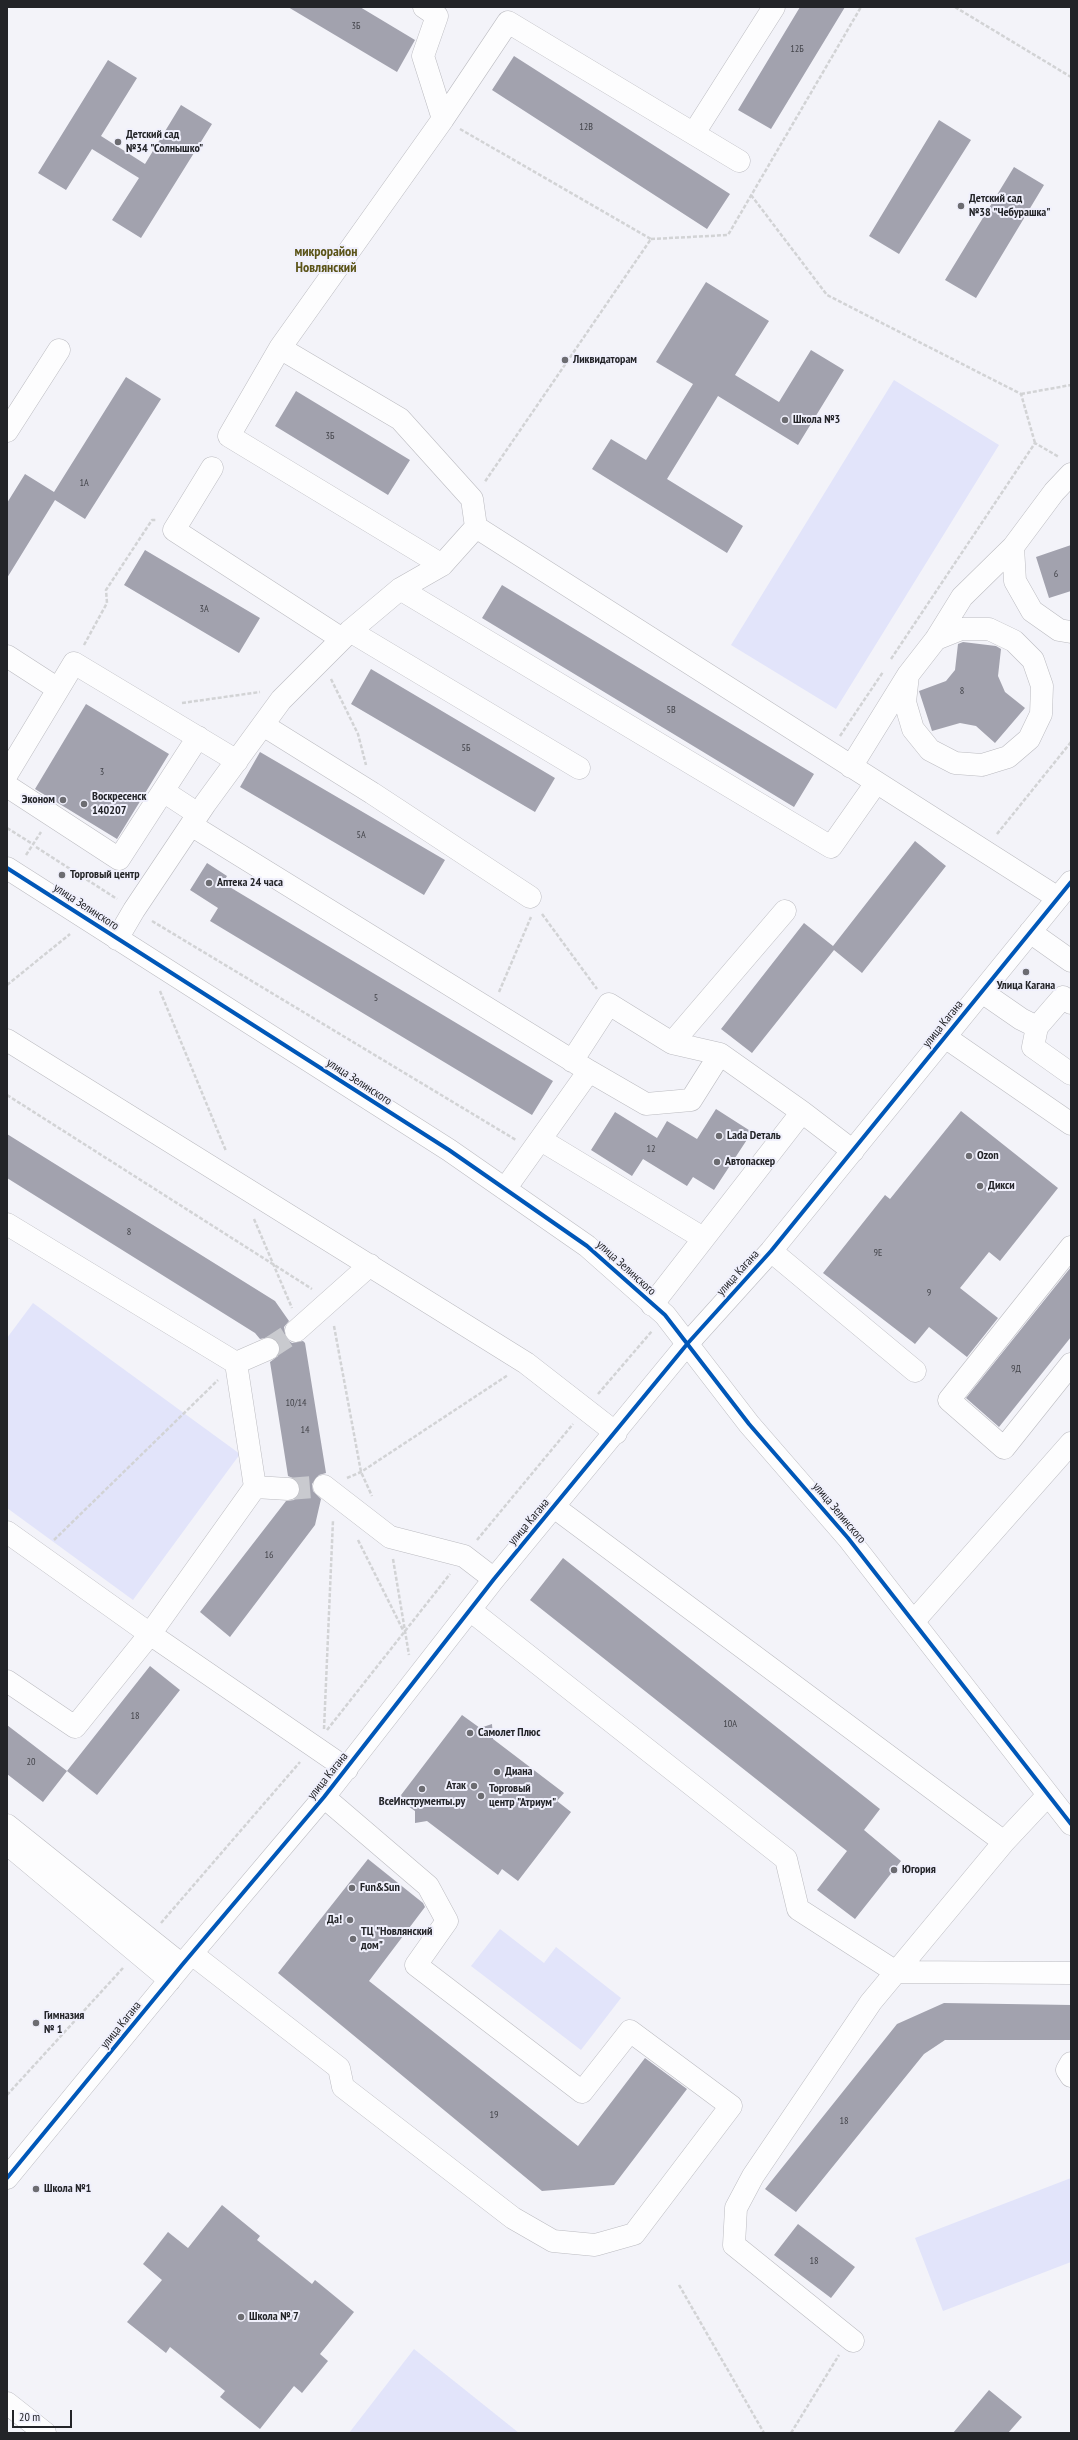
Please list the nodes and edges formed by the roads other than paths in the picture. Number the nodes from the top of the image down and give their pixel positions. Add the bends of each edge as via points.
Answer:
1 (424, 7) edge
2 (774, 7) edge
3 (443, 119) junction
4 (694, 133) junction
5 (739, 161) dead end
6 (280, 348) junction
7 (59, 350) dead end
8 (7, 431) edge
9 (212, 468) dead end
10 (1071, 474) edge
11 (1062, 489) edge
12 (476, 527) junction
13 (1013, 547) junction
14 (442, 565) junction
15 (400, 590) junction
16 (1071, 632) edge
17 (346, 635) junction
18 (936, 639) junction
19 (7, 656) edge
20 (908, 675) junction
21 (58, 689) junction
22 (263, 724) junction
23 (198, 737) junction
24 (237, 761) junction
25 (851, 767) junction
26 (579, 768) dead end
27 (7, 774) edge
28 (876, 783) junction
29 (7, 786) edge
30 (162, 791) junction
31 (195, 819) junction
32 (7, 868) edge
33 (1064, 890) edge
34 (535, 907) road end
35 (785, 911) dead end
36 (1030, 932) junction
37 (117, 939) junction
38 (1071, 961) edge
39 (982, 992) junction
40 (1071, 1003) edge
41 (1037, 1027) junction
42 (946, 1037) junction
43 (7, 1040) edge
44 (672, 1043) junction
45 (720, 1054) junction
46 (580, 1066) junction
47 (1071, 1074) edge
48 (802, 1112) junction
49 (1071, 1124) edge
50 (537, 1145) junction
51 (853, 1151) junction
52 (505, 1189) junction
53 (7, 1224) edge
54 (703, 1238) junction
55 (1071, 1247) edge
56 (771, 1251) junction
57 (370, 1265) junction
58 (658, 1310) junction
59 (298, 1328) tunnel mouth
60 (688, 1343) junction
61 (268, 1348) tunnel mouth
62 (236, 1363) junction
63 (1071, 1364) edge
64 (915, 1370) dead end
65 (616, 1433) junction
66 (1071, 1443) edge
67 (324, 1486) tunnel mouth
68 (255, 1487) junction
69 (288, 1489) tunnel mouth
70 (554, 1507) junction
71 (7, 1532) edge
72 (494, 1579) junction
73 (470, 1610) junction
74 (914, 1621) junction
75 (150, 1634) junction
76 (7, 1681) edge
77 (347, 1769) junction
78 (1048, 1795) junction
79 (324, 1797) junction
80 (1071, 1824) edge
81 (7, 1825) edge
82 (1004, 1842) junction
83 (7, 1844) edge
84 (142, 1946) junction
85 (181, 1966) junction
86 (896, 1972) junction
87 (1071, 1973) edge
88 (1071, 2063) edge
89 (1071, 2076) edge
90 (7, 2178) edge
91 (846, 2347) road end
92 (7, 2403) edge
93 (45, 2433) edge

1 - 3 street via 437,16 423,56
2 - 4 street
3 - 4 street via 508,22
3 - 6 street
4 - 5 street
6 - 12 street via 400,419 472,499
6 - 14 street via 229,436
7 - 8 street
9 - 17 street via 174,530
10 - 11 street
11 - 13 street
12 - 14 street
12 - 25 street
13 - 16 street via 1015,581 1032,611 1059,630
13 - 18 street via 962,597
14 - 15 street
15 - 17 street
15 - 28 street via 831,847
17 - 22 street via 281,700
17 - 26 street
18 - 20 street
18 - 20 street via 961,629 989,629 1014,641 1033,660 1042,686 1041,714 1029,739 1008,757 982,765 954,763 930,750 913,729 905,702
19 - 21 street
20 - 25 street
21 - 23 street via 74,663
21 - 27 street
22 - 24 street
22 - 34 street via 372,793
23 - 24 street
23 - 30 street
24 - 31 street
25 - 28 street
28 - 33 street via 982,851
29 - 30 street via 119,859
30 - 31 street
31 - 37 street
31 - 46 street
32 - 37 street, улица Зелинского
33 - 36 street, улица Кагана
35 - 44 street
36 - 38 street
36 - 39 street, улица Кагана
37 - 52 street, улица Зелинского via 449,1150
39 - 41 street
39 - 42 street, улица Кагана
40 - 41 street via 1062,997
41 - 47 street via 1033,1047
42 - 49 street
42 - 51 street, улица Кагана
43 - 57 street
44 - 45 street
44 - 46 street via 609,1004
45 - 46 street via 691,1100 646,1104
45 - 48 street
46 - 50 street
48 - 51 street
48 - 54 street
50 - 52 street
50 - 54 street
51 - 56 street, улица Кагана
52 - 58 street, улица Зелинского via 587,1246
53 - 62 street
54 - 58 street
55 - 63 street via 949,1400 1004,1448
56 - 60 street, улица Кагана
56 - 64 street
57 - 59 street
57 - 65 street via 526,1363
58 - 60 street, улица Зелинского
60 - 65 street, улица Кагана
60 - 74 street, улица Зелинского via 749,1424 848,1538
61 - 62 street
62 - 68 street
65 - 70 street, улица Кагана
66 - 74 street
67 - 72 street via 390,1537 464,1556
68 - 69 street
68 - 75 street
70 - 72 street, улица Кагана
70 - 82 street
71 - 75 street
72 - 73 street, улица Кагана
73 - 77 street, улица Кагана
73 - 86 street via 786,1858 798,1909
74 - 78 street, улица Зелинского
75 - 76 street via 75,1727
75 - 77 street via 319,1739
77 - 79 street, улица Кагана
78 - 80 street, улица Зелинского
78 - 82 street
79 - 85 street, улица Кагана
79 - 85 street via 428,1886 446,1921 416,1965 582,2092 630,2031 731,2106 634,2234 595,2244 553,2241 513,2218 343,2088 339,2068
81 - 84 street
82 - 86 street
83 - 84 street
84 - 85 street
85 - 90 street, улица Кагана
86 - 87 street
86 - 91 street via 871,2002 753,2176 736,2208 734,2245
88 - 89 street via 1067,2070
92 - 93 street

